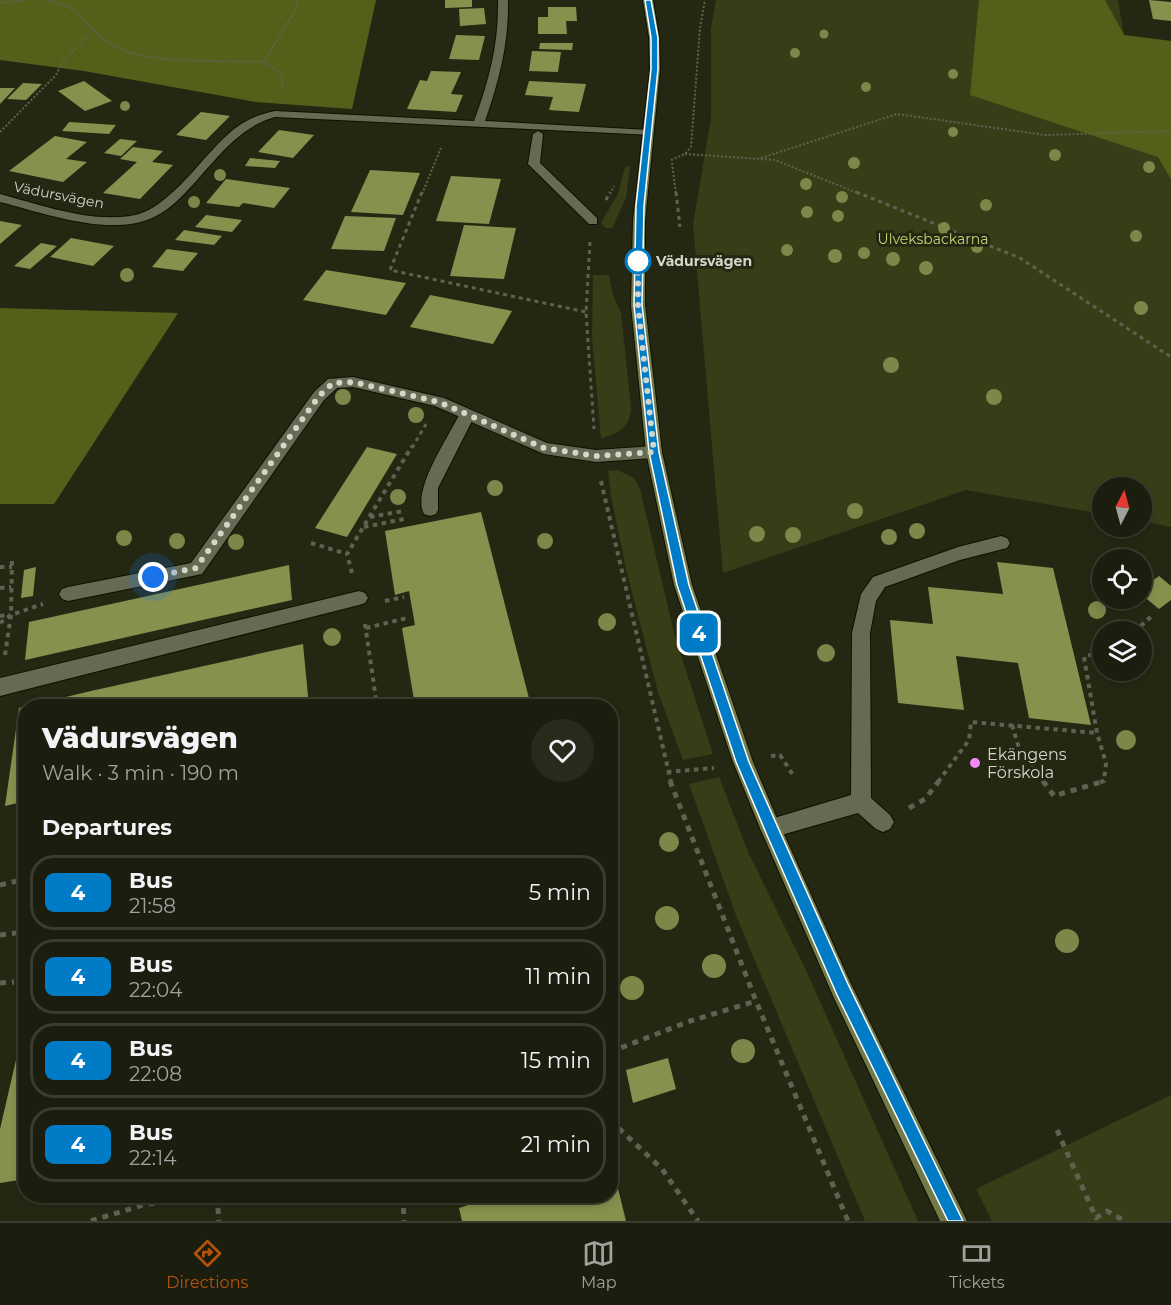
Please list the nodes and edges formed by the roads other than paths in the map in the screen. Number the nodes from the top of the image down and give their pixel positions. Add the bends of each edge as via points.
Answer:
1 (503, 0) edge
2 (648, 0) edge
3 (478, 123) junction
4 (649, 133) junction
5 (538, 134) dead end
6 (0, 198) edge
7 (593, 221) road end
8 (467, 415) junction
9 (654, 452) junction
10 (422, 513) road end
11 (1001, 543) dead end
12 (68, 594) dead end
13 (359, 598) dead end
14 (0, 687) edge
15 (861, 802) junction
16 (883, 822) road end
17 (771, 828) junction
18 (954, 1221) edge

1 - 3 street via 504,44
2 - 4 street via 655,69
3 - 4 street, Vädursvägen
3 - 6 street, Vädursvägen via 275,114 261,117 242,128 165,203 147,216 117,221
4 - 9 street via 639,221 638,305
5 - 7 street via 534,164
8 - 9 street via 544,448 596,456
8 - 10 street via 430,488
8 - 12 street via 439,402 353,382 333,383 319,396 196,568
9 - 17 street via 683,585 743,762
11 - 15 street via 879,582 867,599 861,633
13 - 14 street
15 - 16 street
15 - 17 street
17 - 18 street via 843,990

